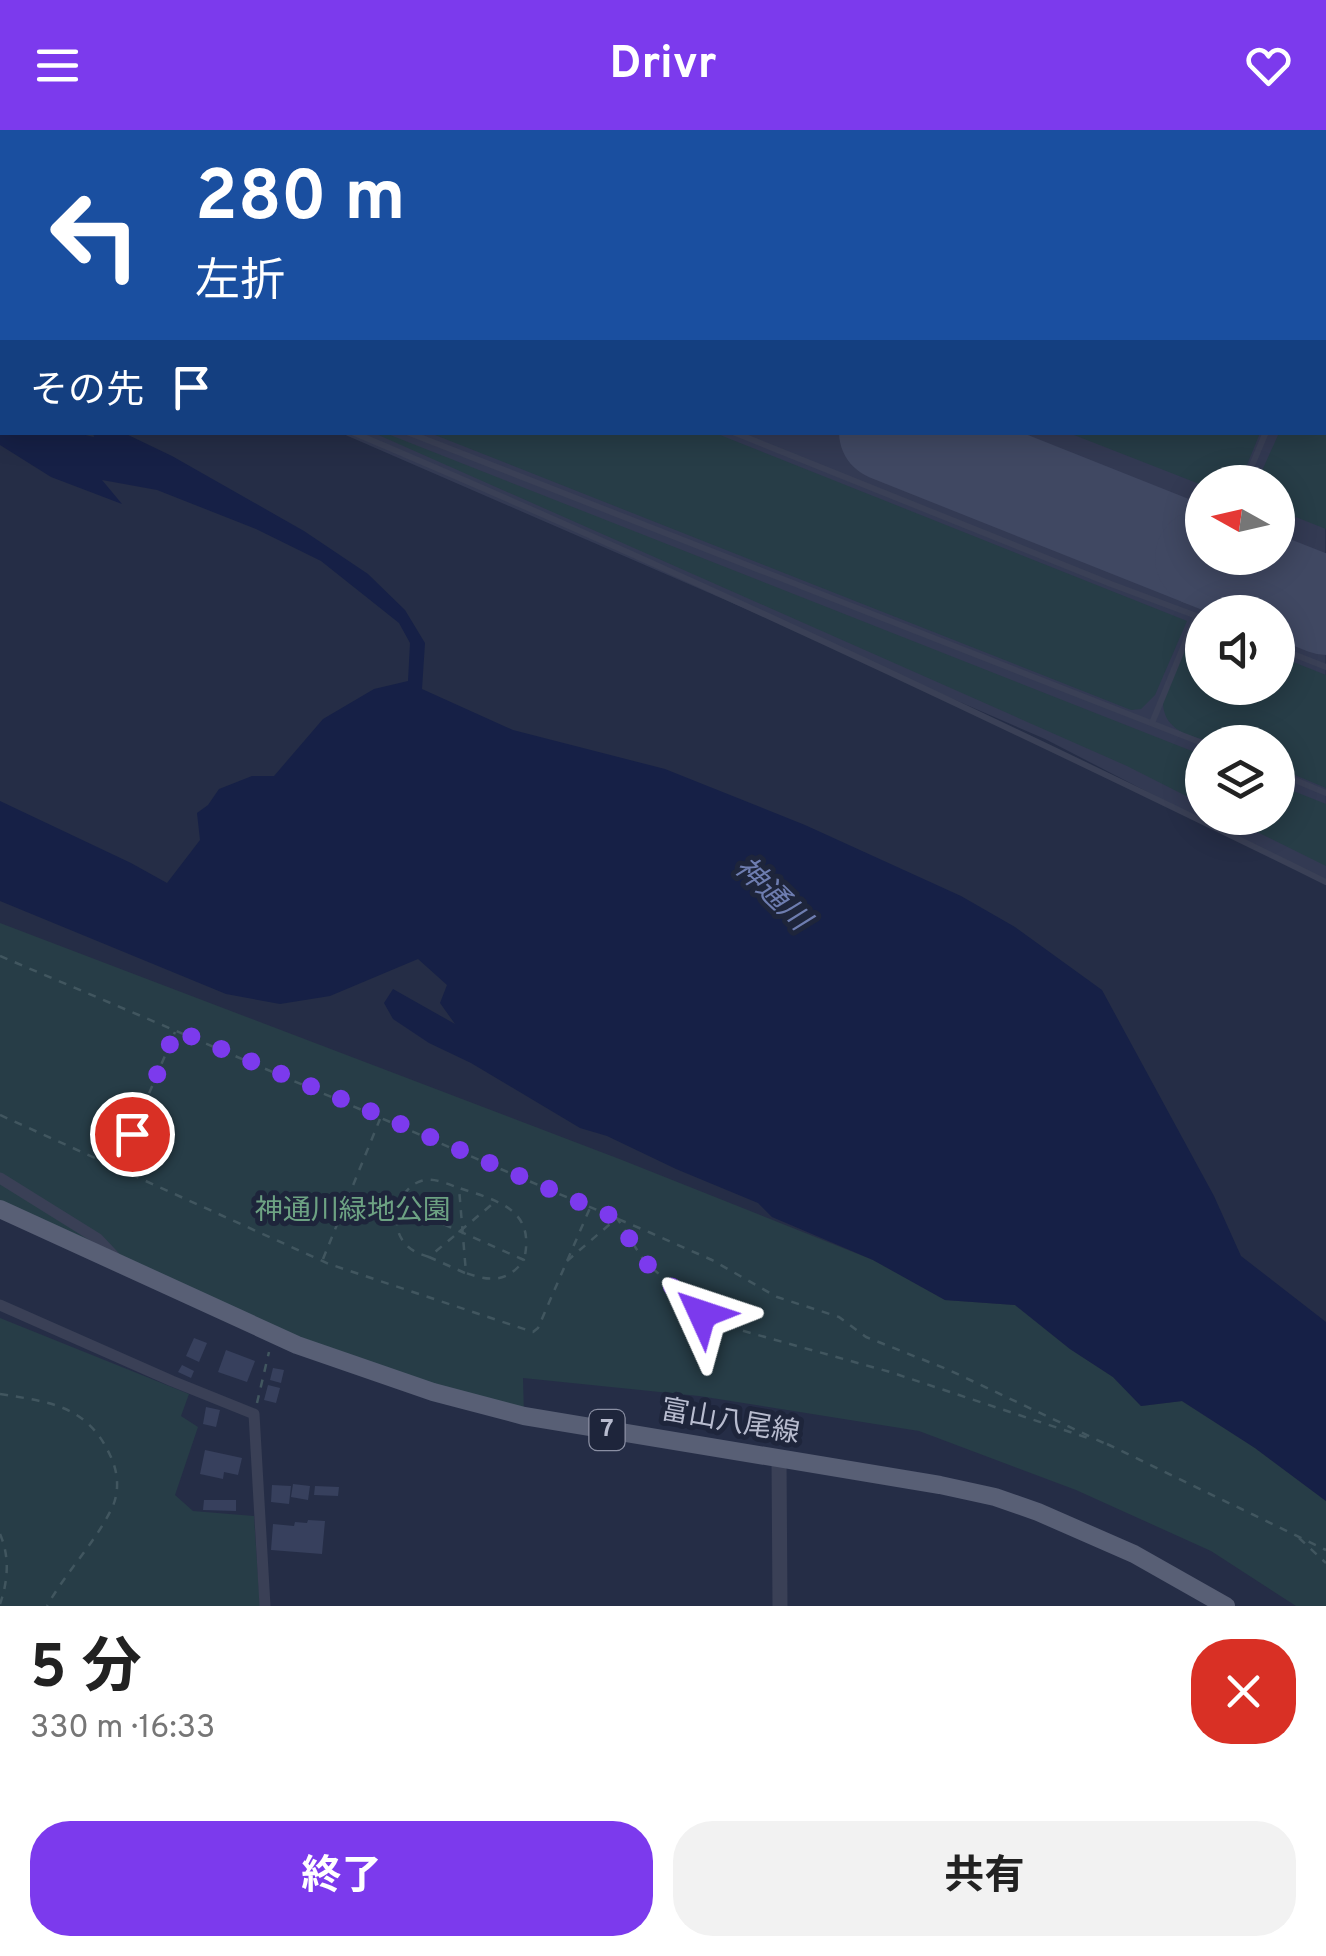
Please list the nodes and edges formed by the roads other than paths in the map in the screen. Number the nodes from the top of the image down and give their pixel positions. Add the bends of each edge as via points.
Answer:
1 (359, 435) edge
2 (416, 435) edge
3 (741, 435) edge
4 (1265, 435) edge
5 (1252, 465) edge
6 (1185, 611) edge
7 (1185, 649) edge
8 (1295, 655) edge
9 (1326, 667) edge
10 (1152, 723) junction
11 (1185, 736) edge
12 (1295, 780) edge
13 (1326, 792) edge
14 (1326, 882) edge
15 (0, 1178) edge
16 (0, 1209) edge
17 (124, 1267) junction
18 (0, 1305) edge
19 (779, 1459) junction
20 (265, 1606) edge
21 (780, 1606) edge
22 (1226, 1606) edge

1 - 14 lane via 780,621
2 - 10 lane
3 - 6 lane
4 - 5 lane
7 - 10 lane
8 - 9 lane
10 - 11 lane
12 - 13 lane
15 - 17 street via 98,1240
16 - 17 main road, 富山八尾線 / 7
17 - 19 main road, 富山八尾線 / 7 via 298,1346 433,1392 524,1416
18 - 20 street via 254,1414
19 - 21 street
19 - 22 main road, 富山八尾線 / 7 via 995,1497 1134,1554

